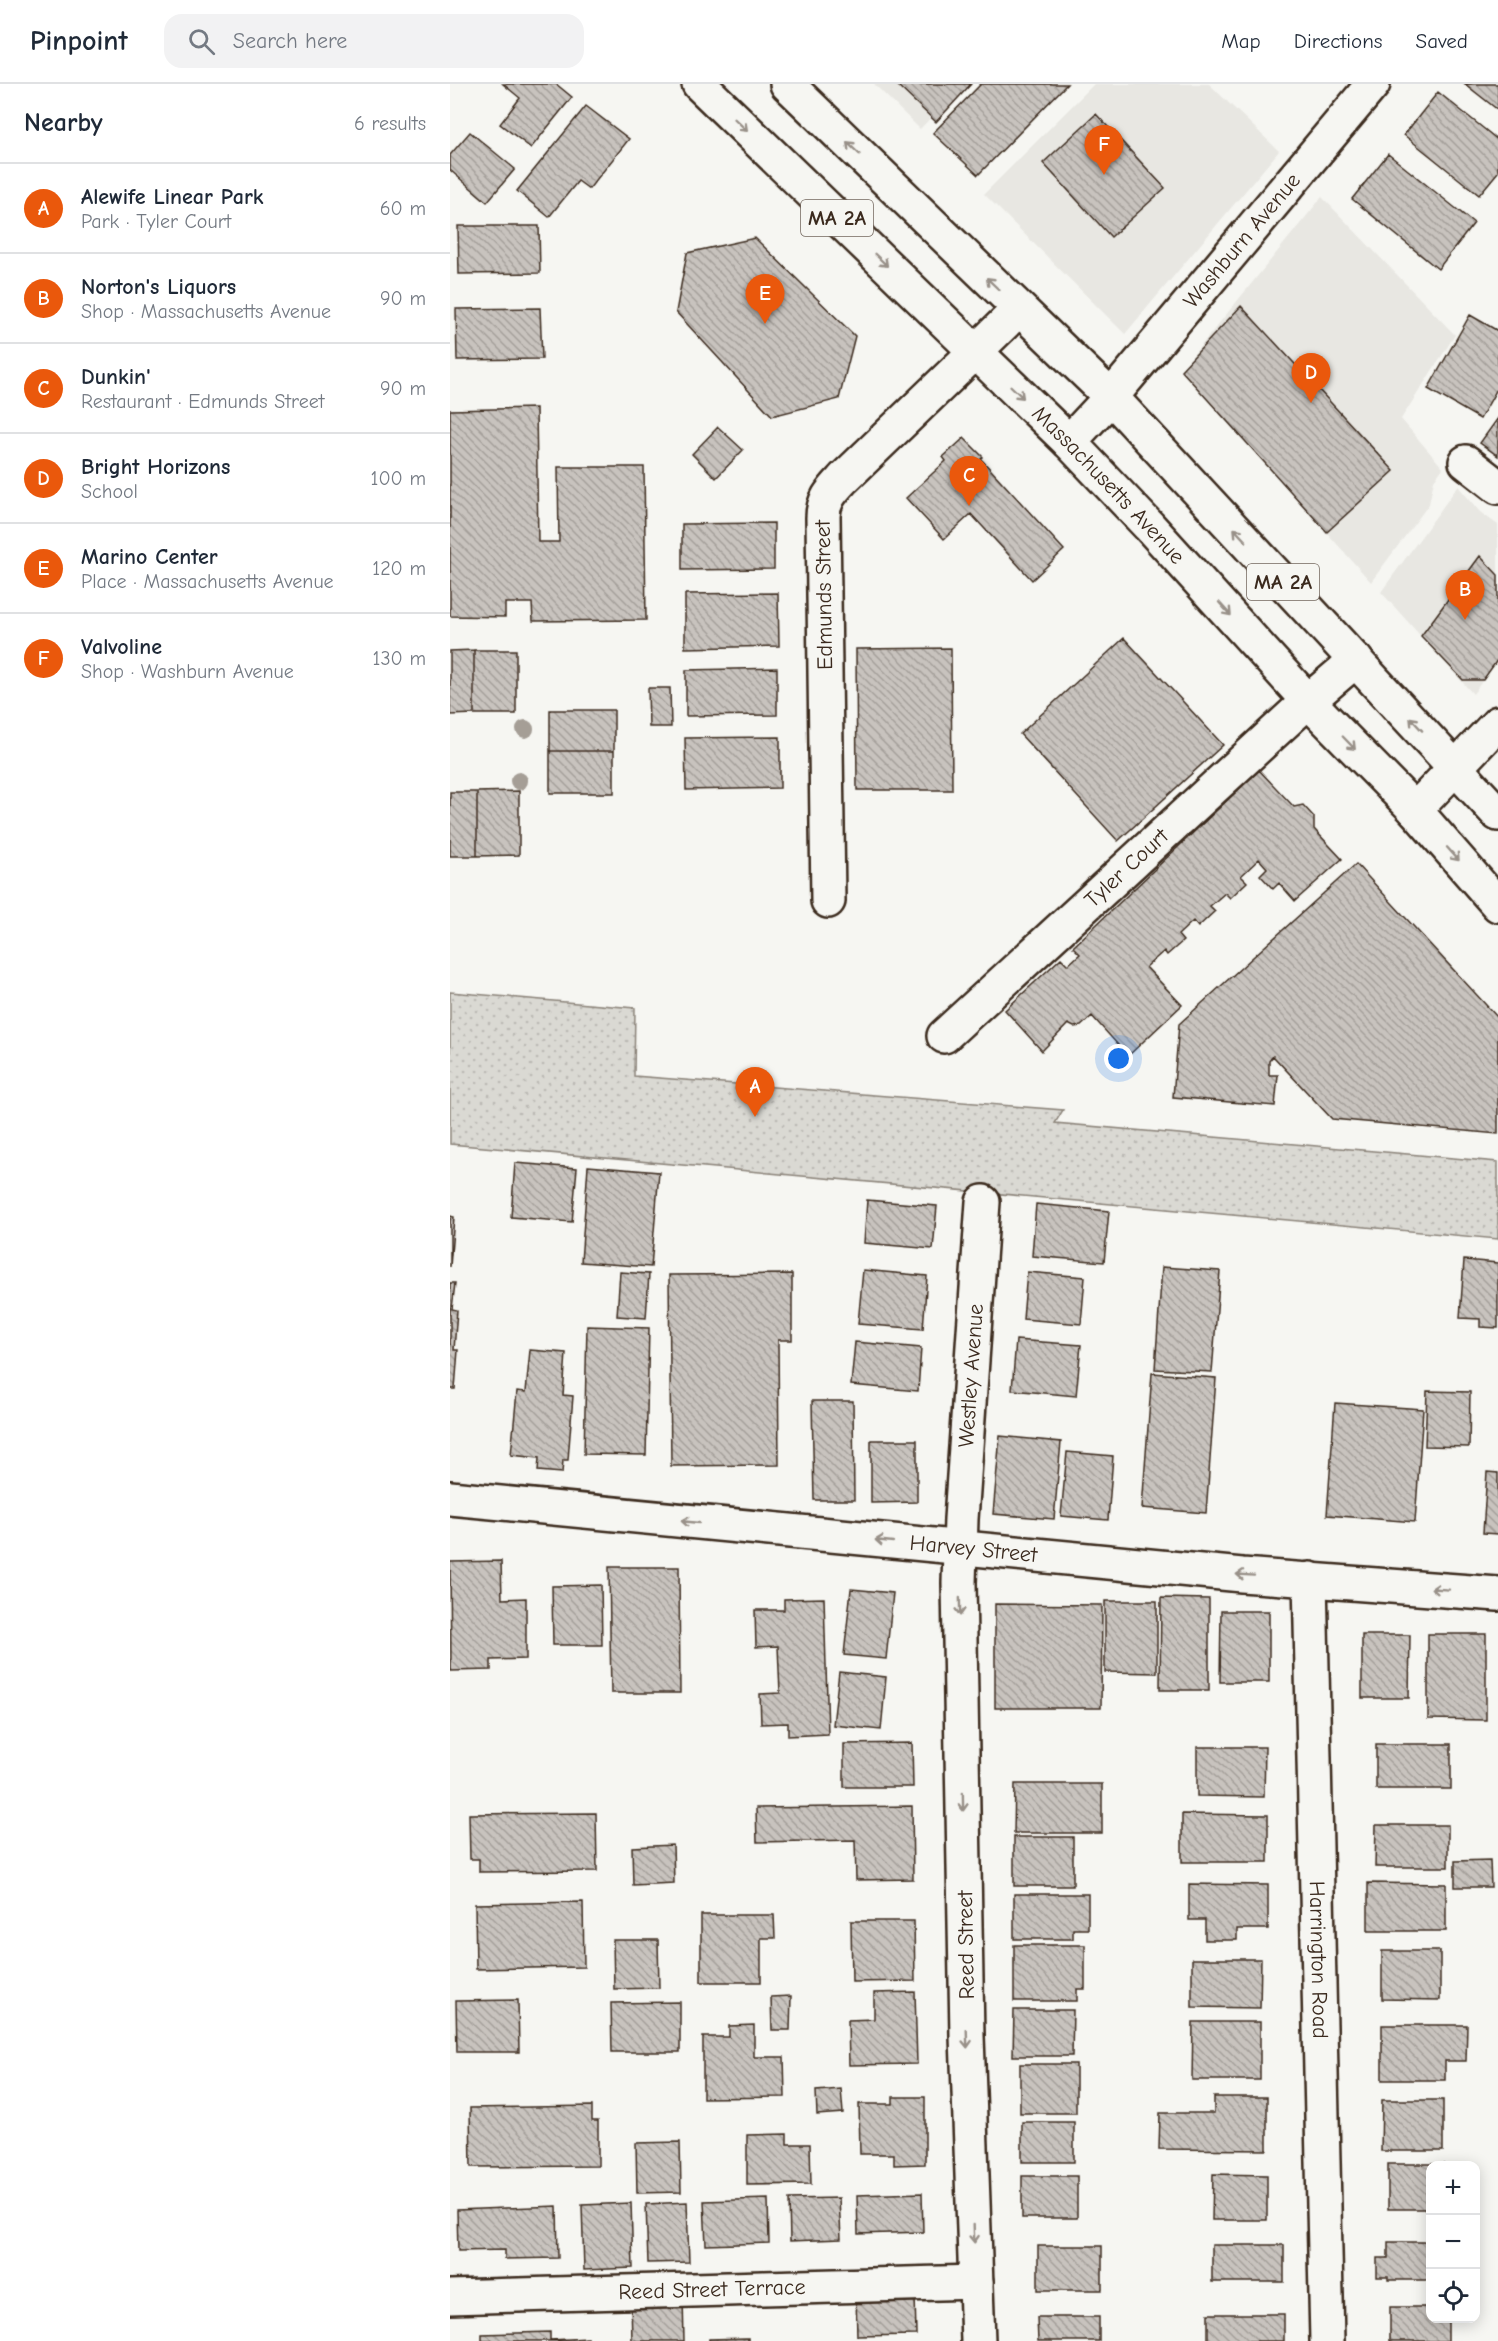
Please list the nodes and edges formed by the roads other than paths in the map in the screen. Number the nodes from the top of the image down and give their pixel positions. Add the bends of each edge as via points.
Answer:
1 (699, 84) edge
2 (787, 84) edge
3 (1373, 84) edge
4 (1019, 309) junction
5 (975, 352) junction
6 (1111, 397) junction
7 (1069, 442) junction
8 (1466, 462) dead end
9 (1498, 487) edge
10 (1356, 660) junction
11 (1308, 701) junction
12 (1498, 723) edge
13 (1456, 767) junction
14 (1415, 810) junction
15 (1498, 814) edge
16 (828, 901) dead end
17 (1498, 905) edge
18 (944, 1036) dead end
19 (984, 1202) dead end
20 (450, 1498) edge
21 (960, 1548) junction
22 (1310, 1579) junction
23 (1498, 1594) edge
24 (976, 2282) junction
25 (450, 2297) edge
26 (978, 2341) edge
27 (1327, 2341) edge

1 -> 5 street, Massachusetts Avenue / MA 2A
4 -> 2 street, MA 2A
3 - 6 street, Washburn Avenue
4 - 5 street, Edmunds Street
4 - 6 street, MA 2A
5 -> 7 street, Massachusetts Avenue / MA 2A
5 - 16 street, Edmunds Street via 831,491 825,504
6 - 7 street, Washburn Avenue
10 -> 6 street, MA 2A
7 -> 11 street, Massachusetts Avenue / MA 2A
8 - 9 street
10 - 11 street, Tyler Court
13 -> 10 street, MA 2A
11 -> 14 street, Massachusetts Avenue / MA 2A
11 - 18 street, Tyler Court
12 - 13 street
13 - 14 street
13 - 15 street, MA 2A
14 -> 17 street, Massachusetts Avenue / MA 2A
19 - 21 street, Westley Avenue
21 -> 20 street, Harvey Street
22 -> 21 street, Harvey Street
21 -> 24 street, Reed Street via 967,2024
23 -> 22 street, Harvey Street
22 - 27 street, Harrington Road
24 - 25 street, Reed Street Terrace
24 - 26 street, Reed Street

